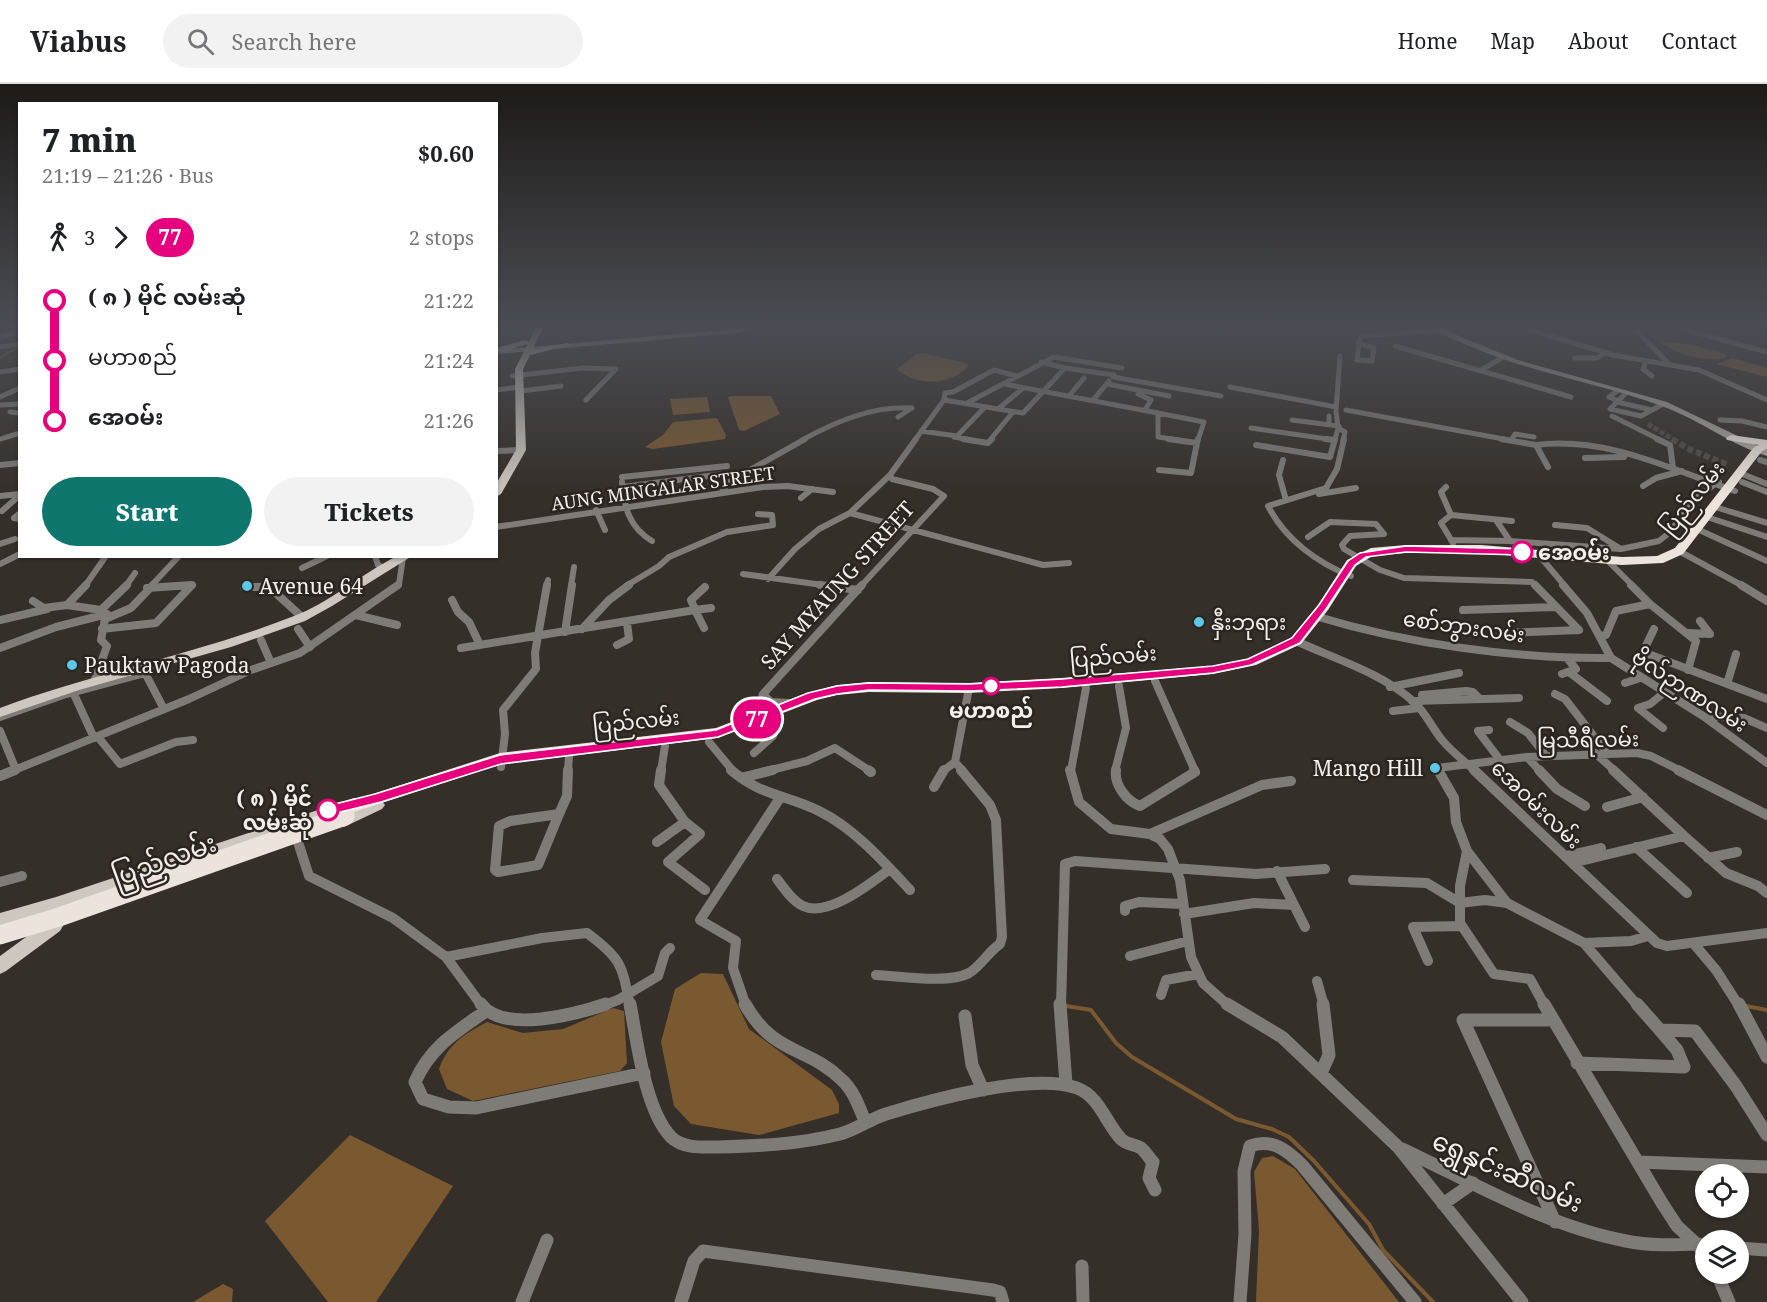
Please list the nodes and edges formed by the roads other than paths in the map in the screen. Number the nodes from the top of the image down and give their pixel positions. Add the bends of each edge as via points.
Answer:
1 (516, 381) edge
2 (605, 381) edge
3 (974, 381) edge
4 (1009, 381) edge
5 (1053, 381) edge
6 (1082, 381) edge
7 (1110, 381) edge
8 (1140, 381) edge
9 (1338, 381) edge
10 (1517, 381) edge
11 (1582, 381) edge
12 (1724, 381) edge
13 (1004, 384) junction
14 (1107, 384) junction
15 (561, 386) dead end
16 (1230, 387) dead end
17 (18, 388) edge
18 (1023, 388) junction
19 (518, 389) junction
20 (498, 390) edge
21 (1130, 390) junction
22 (1617, 391) junction
23 (1042, 392) junction
24 (1626, 393) junction
25 (1069, 396) junction
26 (1169, 396) dead end
27 (1221, 396) dead end
28 (0, 397) edge
29 (1570, 397) dead end
30 (896, 399) dead end
31 (586, 400) dead end
32 (944, 400) junction
33 (1093, 400) junction
34 (1767, 400) edge
35 (1617, 401) junction
36 (7, 403) junction
37 (967, 403) junction
38 (18, 404) edge
39 (1663, 404) junction
40 (0, 405) edge
41 (1118, 405) junction
42 (884, 406) junction
43 (986, 406) junction
44 (1336, 407) junction
45 (998, 409) junction
46 (1145, 410) junction
47 (1346, 410) dead end
48 (1652, 410) junction
49 (10, 412) dead end
50 (1013, 412) junction
51 (18, 413) edge
52 (1158, 413) junction
53 (1329, 416) dead end
54 (1612, 416) dead end
55 (898, 417) dead end
56 (1292, 420) dead end
57 (1720, 420) dead end
58 (1329, 425) junction
59 (1338, 427) junction
60 (1767, 427) edge
61 (1251, 428) dead end
62 (921, 431) junction
63 (18, 433) edge
64 (953, 436) junction
65 (3, 437) edge
66 (1534, 437) dead end
67 (1731, 438) junction
68 (1512, 439) junction
69 (1335, 440) junction
70 (1197, 443) junction
71 (1563, 443) junction
72 (0, 445) edge
73 (1256, 445) dead end
74 (1536, 445) junction
75 (517, 448) junction
76 (1569, 449) dead end
77 (498, 451) edge
78 (1765, 452) edge
79 (1585, 458) dead end
80 (1283, 460) dead end
81 (1654, 460) junction
82 (18, 463) edge
83 (0, 465) edge
84 (1548, 467) dead end
85 (1672, 468) junction
86 (1159, 470) dead end
87 (1682, 471) junction
88 (1719, 471) tunnel mouth
89 (724, 474) junction
90 (890, 475) junction
91 (698, 478) junction
92 (498, 479) edge
93 (729, 482) junction
94 (1734, 483) junction
95 (1767, 484) edge
96 (1643, 486) dead end
97 (622, 487) junction
98 (1446, 487) dead end
99 (1356, 488) dead end
100 (812, 489) junction
101 (498, 490) edge
102 (722, 492) junction
103 (833, 492) dead end
104 (18, 494) edge
105 (702, 494) junction
106 (1767, 495) edge
107 (0, 496) edge
108 (18, 496) edge
109 (1298, 497) junction
110 (801, 498) dead end
111 (1286, 500) junction
112 (624, 506) junction
113 (596, 510) junction
114 (2, 511) dead end
115 (850, 513) junction
116 (1714, 513) junction
117 (758, 514) dead end
118 (1451, 515) junction
119 (1496, 520) junction
120 (1512, 521) dead end
121 (1767, 523) edge
122 (1556, 525) dead end
123 (498, 527) edge
124 (605, 530) dead end
125 (911, 530) junction
126 (1700, 531) junction
127 (1308, 537) dead end
128 (1767, 537) edge
129 (15, 539) dead end
130 (652, 541) dead end
131 (1510, 541) junction
132 (0, 544) edge
133 (1454, 544) junction
134 (1621, 549) junction
135 (1683, 552) junction
136 (18, 555) edge
137 (1539, 555) junction
138 (105, 558) edge
139 (177, 558) edge
140 (323, 558) edge
141 (399, 558) edge
142 (403, 558) edge
143 (1361, 560) junction
144 (1767, 561) edge
145 (1609, 562) junction
146 (379, 563) edge
147 (1069, 563) dead end
148 (0, 564) edge
149 (574, 567) dead end
150 (302, 568) dead end
151 (135, 573) dead end
152 (742, 574) dead end
153 (1348, 575) junction
154 (768, 579) junction
155 (548, 580) dead end
156 (244, 587) dead end
157 (705, 587) dead end
158 (147, 588) junction
159 (858, 590) junction
160 (452, 600) dead end
161 (33, 601) dead end
162 (1767, 601) edge
163 (1650, 604) junction
164 (67, 605) junction
165 (1556, 607) junction
166 (711, 608) dead end
167 (46, 609) junction
168 (695, 610) junction
169 (1463, 610) dead end
170 (104, 614) junction
171 (356, 615) junction
172 (1319, 617) junction
173 (0, 620) edge
174 (299, 620) junction
175 (1700, 621) dead end
176 (627, 623) junction
177 (397, 626) dead end
178 (704, 627) dead end
179 (102, 629) junction
180 (1654, 629) dead end
181 (581, 630) junction
182 (565, 632) junction
183 (259, 633) junction
184 (1504, 633) dead end
185 (1687, 633) junction
186 (538, 635) junction
187 (1600, 636) junction
188 (1299, 643) junction
189 (480, 645) junction
190 (617, 645) dead end
191 (310, 647) junction
192 (0, 648) edge
193 (461, 648) dead end
194 (1736, 654) dead end
195 (1567, 658) junction
196 (1611, 658) junction
197 (271, 663) junction
198 (1688, 670) junction
199 (1459, 674) dead end
200 (1640, 678) junction
201 (95, 679) junction
202 (1155, 681) junction
203 (1625, 683) dead end
204 (1727, 684) junction
205 (1085, 685) junction
206 (1119, 686) junction
207 (1390, 687) junction
208 (968, 692) junction
209 (1665, 692) junction
210 (73, 693) junction
211 (763, 694) junction
212 (1555, 694) dead end
213 (1422, 695) dead end
214 (1479, 698) junction
215 (1519, 698) dead end
216 (1767, 699) edge
217 (1606, 701) dead end
218 (793, 703) junction
219 (1416, 705) junction
220 (0, 706) edge
221 (164, 709) junction
222 (1393, 711) dead end
223 (0, 715) edge
224 (1703, 716) junction
225 (1510, 722) dead end
226 (755, 724) junction
227 (1663, 728) dead end
228 (1767, 728) edge
229 (1489, 730) dead end
230 (0, 731) edge
231 (96, 738) junction
232 (192, 740) dead end
233 (709, 742) junction
234 (665, 746) junction
235 (1606, 752) junction
236 (754, 753) dead end
237 (1595, 753) junction
238 (569, 756) junction
239 (1546, 756) junction
240 (1527, 757) junction
241 (1500, 760) junction
242 (955, 762) junction
243 (1467, 762) junction
244 (501, 763) junction
245 (1767, 763) edge
246 (16, 770) junction
247 (871, 772) dead end
248 (0, 776) edge
249 (741, 778) junction
250 (1291, 781) dead end
251 (934, 787) dead end
252 (1643, 797) junction
253 (780, 798) junction
254 (377, 802) junction
255 (1585, 806) dead end
256 (1607, 807) dead end
257 (345, 813) junction
258 (560, 814) junction
259 (1767, 814) edge
260 (685, 822) junction
261 (1150, 834) junction
262 (1684, 836) junction
263 (297, 839) junction
264 (657, 842) dead end
265 (1636, 847) junction
266 (1601, 848) dead end
267 (1467, 851) junction
268 (1737, 852) dead end
269 (1708, 858) junction
270 (1569, 859) junction
271 (1178, 868) junction
272 (1325, 868) dead end
273 (890, 869) junction
274 (1277, 871) junction
275 (22, 876) dead end
276 (777, 879) dead end
277 (1353, 880) dead end
278 (0, 882) edge
279 (705, 890) dead end
280 (910, 890) dead end
281 (1767, 892) edge
282 (1687, 893) dead end
283 (1460, 903) junction
284 (1507, 903) junction
285 (57, 904) junction
286 (1294, 905) junction
287 (1184, 909) junction
288 (1125, 911) dead end
289 (0, 920) edge
290 (54, 926) junction
291 (1462, 926) junction
292 (1305, 927) dead end
293 (0, 928) edge
294 (1767, 933) edge
295 (0, 935) edge
296 (1648, 936) junction
297 (1188, 941) junction
298 (0, 942) edge
299 (1584, 943) junction
300 (1694, 944) junction
301 (670, 948) dead end
302 (1130, 956) dead end
303 (446, 957) junction
304 (1428, 961) dead end
305 (0, 966) edge
306 (1198, 974) junction
307 (876, 975) dead end
308 (1317, 981) dead end
309 (628, 994) junction
310 (1161, 996) dead end
311 (486, 1011) junction
312 (965, 1016) dead end
313 (1553, 1020) junction
314 (1660, 1030) junction
315 (1767, 1057) edge
316 (1577, 1064) junction
317 (644, 1073) junction
318 (1321, 1073) junction
319 (1066, 1084) junction
320 (983, 1090) junction
321 (865, 1122) junction
322 (1767, 1135) edge
323 (1398, 1147) junction
324 (1639, 1162) junction
325 (1767, 1167) edge
326 (1473, 1183) junction
327 (1155, 1190) dead end
328 (1443, 1204) junction
329 (1555, 1222) junction
330 (547, 1240) dead end
331 (1695, 1241) edge
332 (1695, 1247) edge
333 (1749, 1250) edge
334 (1766, 1252) edge
335 (1082, 1266) dead end
336 (1721, 1284) edge
337 (522, 1302) edge
338 (681, 1302) edge
339 (1003, 1302) edge
340 (1083, 1302) edge
341 (1240, 1302) edge
342 (1415, 1302) edge
343 (1522, 1302) edge
344 (1729, 1302) edge

1 - 19 main road
2 - 31 street
3 - 32 street via 945,393
4 - 13 street
5 - 23 street
6 - 25 street
7 - 14 street
8 - 27 street
9 - 44 street
10 - 29 street
11 - 22 main road
12 - 34 street
13 - 18 street
13 - 37 street
14 - 21 street
14 - 33 street
15 - 19 street
16 - 44 street
17 - 28 street
18 - 23 street
18 - 45 street
19 - 20 street
19 - 75 main road
21 - 26 street
21 - 41 street
21 - 46 street via 1151,400
22 - 24 main road
22 - 35 street via 1609,397
23 - 25 street
23 - 50 street via 1024,412
24 - 35 street
24 - 39 main road
25 - 33 street
28 - 36 street
30 - 42 street
32 - 37 street
32 - 62 street
33 - 41 street
35 - 48 street
35 - 48 street via 1610,409 1638,416
36 - 38 street
36 - 40 street
37 - 43 street
39 - 48 street
39 - 67 main road
41 - 46 street
42 - 55 street via 912,408
42 - 93 street via 832,426
43 - 45 street
43 - 64 street via 960,434
44 - 59 street
45 - 50 street
46 - 52 street
47 - 68 street
49 - 51 street
50 - 64 street via 988,443
52 - 70 street via 1158,437
52 - 70 street via 1204,422
53 - 58 street
54 - 85 street via 1670,445
56 - 58 street
57 - 60 street
58 - 59 street
59 - 69 street
59 - 109 street via 1345,432 1341,459 1331,483
61 - 69 street
62 - 64 street
62 - 90 street
63 - 65 street
65 - 72 street
66 - 68 street via 1515,434
67 - 78 highway
67 - 78 main road
68 - 74 street
69 - 73 street via 1330,457
70 - 86 street via 1191,473
71 - 74 street
71 - 76 street
71 - 81 street
74 - 84 street
75 - 77 street
75 - 92 main road
75 - 101 main road
78 - 94 highway, ပြည်လမ်း
79 - 81 street
80 - 111 street via 1279,475
81 - 85 street
82 - 83 street
85 - 87 street
87 - 94 street
87 - 96 street
88 - 94 street via 1712,480
89 - 91 street
89 - 93 street
89 - 97 street via 731,465 622,476
90 - 115 street
90 - 125 street, SAY MYAUNG STREET via 944,496
91 - 97 street
91 - 105 street
93 - 102 street
94 - 95 street
94 - 106 street
94 - 116 highway, ပြည်လမ်း
94 - 134 street via 1695,499 1659,542
97 - 112 street
98 - 118 street via 1441,492
99 - 109 street
100 - 102 street, AUNG MINGALAR STREET via 788,486
100 - 103 street, AUNG MINGALAR STREET
100 - 110 street
102 - 105 street, AUNG MINGALAR STREET
104 - 107 street
105 - 112 street, AUNG MINGALAR STREET
108 - 114 street
109 - 111 street
111 - 153 street via 1268,506 1276,525
112 - 113 street, AUNG MINGALAR STREET
112 - 130 street via 636,532
113 - 123 street, AUNG MINGALAR STREET
113 - 124 street
115 - 125 street
115 - 154 street via 819,529
116 - 121 street
116 - 126 highway, ပြည်လမ်း
116 - 128 street
117 - 181 street via 772,514 773,525 727,532 669,556 665,564 616,593
118 - 119 street
118 - 133 street via 1441,523
119 - 120 street
119 - 131 street
122 - 134 street via 1587,528
125 - 147 street via 1043,565
125 - 159 street, SAY MYAUNG STREET
126 - 135 highway, ပြည်လမ်း
126 - 144 street
127 - 143 street via 1330,522 1376,524 1383,536 1350,536 1344,540 1344,549
129 - 132 street
131 - 133 street
131 - 134 street
133 - 137 highway, ပြည်လမ်း
133 - 143 highway, ပြည်လမ်း via 1381,550
135 - 145 highway, ပြည်လမ်း via 1665,564
135 - 162 street
136 - 148 street
137 - 143 highway, ပြည်လမ်း via 1409,552
137 - 145 highway, ပြည်လမ်း
137 - 187 street, ဗိုလ်ဉာဏလမ်း via 1573,594
138 - 164 street
139 - 158 street
140 - 150 street
141 - 146 main road
142 - 171 street via 399,584
143 - 153 highway, ပြည်လမ်း
143 - 165 street via 1404,578 1532,582
145 - 163 street
146 - 174 main road via 329,604
149 - 182 street
151 - 170 street
152 - 154 street
153 - 172 highway, ပြည်လမ်း
154 - 159 street
155 - 186 street
156 - 174 street via 269,587
157 - 168 street via 691,600
158 - 170 street via 131,608
158 - 179 street via 192,585 156,623
159 - 211 street, SAY MYAUNG STREET
160 - 189 street
161 - 167 street
163 - 185 street
163 - 187 street via 1616,611 1606,634
164 - 167 street
164 - 170 street
165 - 169 street
165 - 184 street via 1579,630
166 - 168 street
167 - 173 street
168 - 176 street
168 - 178 street
170 - 179 street
170 - 192 street
171 - 177 street
171 - 191 street
172 - 188 highway, ပြည်လမ်း
172 - 195 street, စော်ဘွားလမ်း via 1436,643
174 - 183 main road
174 - 191 street
175 - 185 street via 1710,634
176 - 181 street
176 - 190 street via 629,639
179 - 201 street via 101,640 107,646
180 - 198 street via 1643,652
181 - 182 street
182 - 186 street
183 - 197 street
183 - 201 main road
185 - 198 street via 1696,640
186 - 189 street
186 - 244 street via 536,669 502,710 505,734
187 - 196 street, ဗိုလ်ဉာဏလမ်း
188 - 202 highway, ပြည်လမ်း via 1256,666
188 - 205 highway, ပြည်လမ်း via 1251,662 1213,670
188 - 207 street, အေဝမ်းလမ်း via 1362,670
189 - 193 street
191 - 197 street
194 - 204 street
195 - 196 street, စော်ဘွားလမ်း
195 - 217 street via 1575,669 1565,673
196 - 200 street, ဗိုလ်ဉာဏလမ်း
197 - 221 street
198 - 204 street
199 - 207 street
200 - 203 street
200 - 209 street, ဗိုလ်ဉာဏလမ်း
201 - 220 main road
201 - 223 main road
202 - 206 highway, ပြည်လမ်း
202 - 206 street via 1194,774 1140,806 1131,803 1116,781 1126,728
204 - 216 street
205 - 206 highway, ပြည်လမ်း
205 - 208 highway, ပြည်လမ်း
205 - 261 street via 1070,769 1079,802 1111,829
207 - 219 street, အေဝမ်းလမ်း
208 - 218 highway, ပြည်လမ်း via 869,687 824,692
208 - 226 highway, ပြည်လမ်း via 838,695
208 - 242 street
209 - 224 street, ဗိုလ်ဉာဏလမ်း
209 - 227 street via 1638,708
210 - 221 street via 145,673
210 - 223 street
210 - 231 street
211 - 218 street via 771,702
211 - 226 street, SAY MYAUNG STREET
212 - 235 street via 1565,699
213 - 214 street via 1466,691
214 - 215 street
214 - 219 street
218 - 226 highway, ပြည်လမ်း
219 - 222 street
219 - 243 street, အေဝမ်းလမ်း via 1441,739
221 - 231 street
224 - 228 street via 1744,718
224 - 245 street, ဗိုလ်ဉာဏလမ်း
225 - 239 street via 1528,733
226 - 233 highway, ပြည်လမ်း
226 - 236 street via 772,736
226 - 244 highway, ပြည်လမ်း via 705,736
229 - 241 street via 1478,731
230 - 246 street
231 - 232 street via 120,764 176,742
231 - 246 street
233 - 234 highway, ပြည်လမ်း
233 - 249 street via 727,768
234 - 238 highway, ပြည်လမ်း
234 - 260 street via 660,785
235 - 237 street, မြသီရီလမ်း
235 - 259 street, မြသီရီလမ်း via 1651,756
237 - 239 street, မြသီရီလမ်း
237 - 252 street
238 - 244 highway, ပြည်လမ်း
238 - 258 street via 567,796
239 - 240 street, မြသီရီလမ်း
240 - 241 street, မြသီရီလမ်း
240 - 255 street via 1557,789
241 - 243 street, မြသီရီလမ်း
242 - 251 street via 944,770
242 - 307 street via 990,806 996,820 1000,944 966,975 955,978
243 - 267 street, မြသီရီလမ်း via 1437,768 1454,798 1455,822
243 - 270 street, အေဝမ်းလမ်း
244 - 254 highway, ပြည်လမ်း
246 - 248 street
247 - 249 street via 835,748 807,761
249 - 253 street
250 - 261 street via 1262,785
252 - 256 street
252 - 262 street
253 - 273 street via 823,813
253 - 321 street via 700,920 736,941 733,969 748,1011 761,1028 782,1045 842,1079
254 - 257 highway, ပြည်လမ်း
254 - 263 main road, ပြည်လမ်း
254 - 285 main road, ပြည်လမ်း via 342,806
257 - 293 highway, ပြည်လမ်း
257 - 295 highway, ပြည်လမ်း, bridge
258 - 258 street via 499,826 495,870 538,865
260 - 264 street
260 - 279 street via 700,834 668,862
261 - 271 street via 1160,839
262 - 265 street
262 - 269 street
263 - 290 main road, ပြည်လမ်း
263 - 303 street via 309,876 393,918
265 - 270 street
265 - 282 street
266 - 270 street
267 - 283 street via 1462,864
267 - 284 street
268 - 269 street
269 - 281 street via 1736,879 1753,882
270 - 296 street, အေဝမ်းလမ်း
271 - 274 street via 1256,874
271 - 287 street
271 - 319 street via 1069,861 1065,864 1060,998
272 - 274 street
273 - 276 street via 819,910 797,902
273 - 280 street
274 - 286 street
275 - 278 street
277 - 283 street via 1427,883
283 - 284 street
283 - 291 street
284 - 299 street
285 - 289 main road, ပြည်လမ်း
285 - 290 street
286 - 287 street via 1254,903
286 - 292 street
287 - 288 street via 1139,902 1125,906
287 - 297 street
290 - 298 main road, ပြည်လမ်း
290 - 305 main road
291 - 304 street via 1413,927
291 - 313 street via 1494,974 1530,979
294 - 300 street, အေဝမ်းလမ်း
296 - 299 street via 1631,941
296 - 300 street, အေဝမ်းလမ်း via 1667,946
297 - 302 street
297 - 306 street
299 - 314 street
300 - 315 street via 1724,979
301 - 309 street via 658,976
303 - 309 street via 587,933 609,948 630,984
303 - 311 street
306 - 310 street via 1166,980
306 - 318 street via 1211,992 1282,1037
308 - 318 street via 1329,1035 1328,1061
309 - 311 street via 578,1014 539,1020 497,1016
309 - 317 street
311 - 317 street via 424,1061 415,1082 423,1099 449,1107 476,1108
312 - 320 street via 970,1056
313 - 316 street
313 - 329 street via 1462,1020
314 - 316 street via 1677,1050 1684,1067
314 - 322 street via 1695,1031
316 - 324 street
317 - 321 street via 665,1131 684,1144 787,1145 846,1132
318 - 323 street
319 - 320 street
319 - 327 street via 1094,1101 1123,1142 1141,1148 1153,1162 1149,1178
320 - 321 street
323 - 326 street, ရွှေနှင်းဆီလမ်း
323 - 328 street
324 - 325 street
324 - 331 street via 1677,1226
326 - 328 street
326 - 329 street, ရွှေနှင်းဆီလမ်း
328 - 343 street
329 - 332 street, ရွှေနှင်းဆီလမ်း via 1633,1242
330 - 337 street
333 - 334 street
335 - 340 street
336 - 344 street
338 - 339 street via 694,1261 702,1251 993,1290 1000,1292
341 - 342 street via 1244,1171 1250,1146 1265,1142 1281,1146 1302,1165

